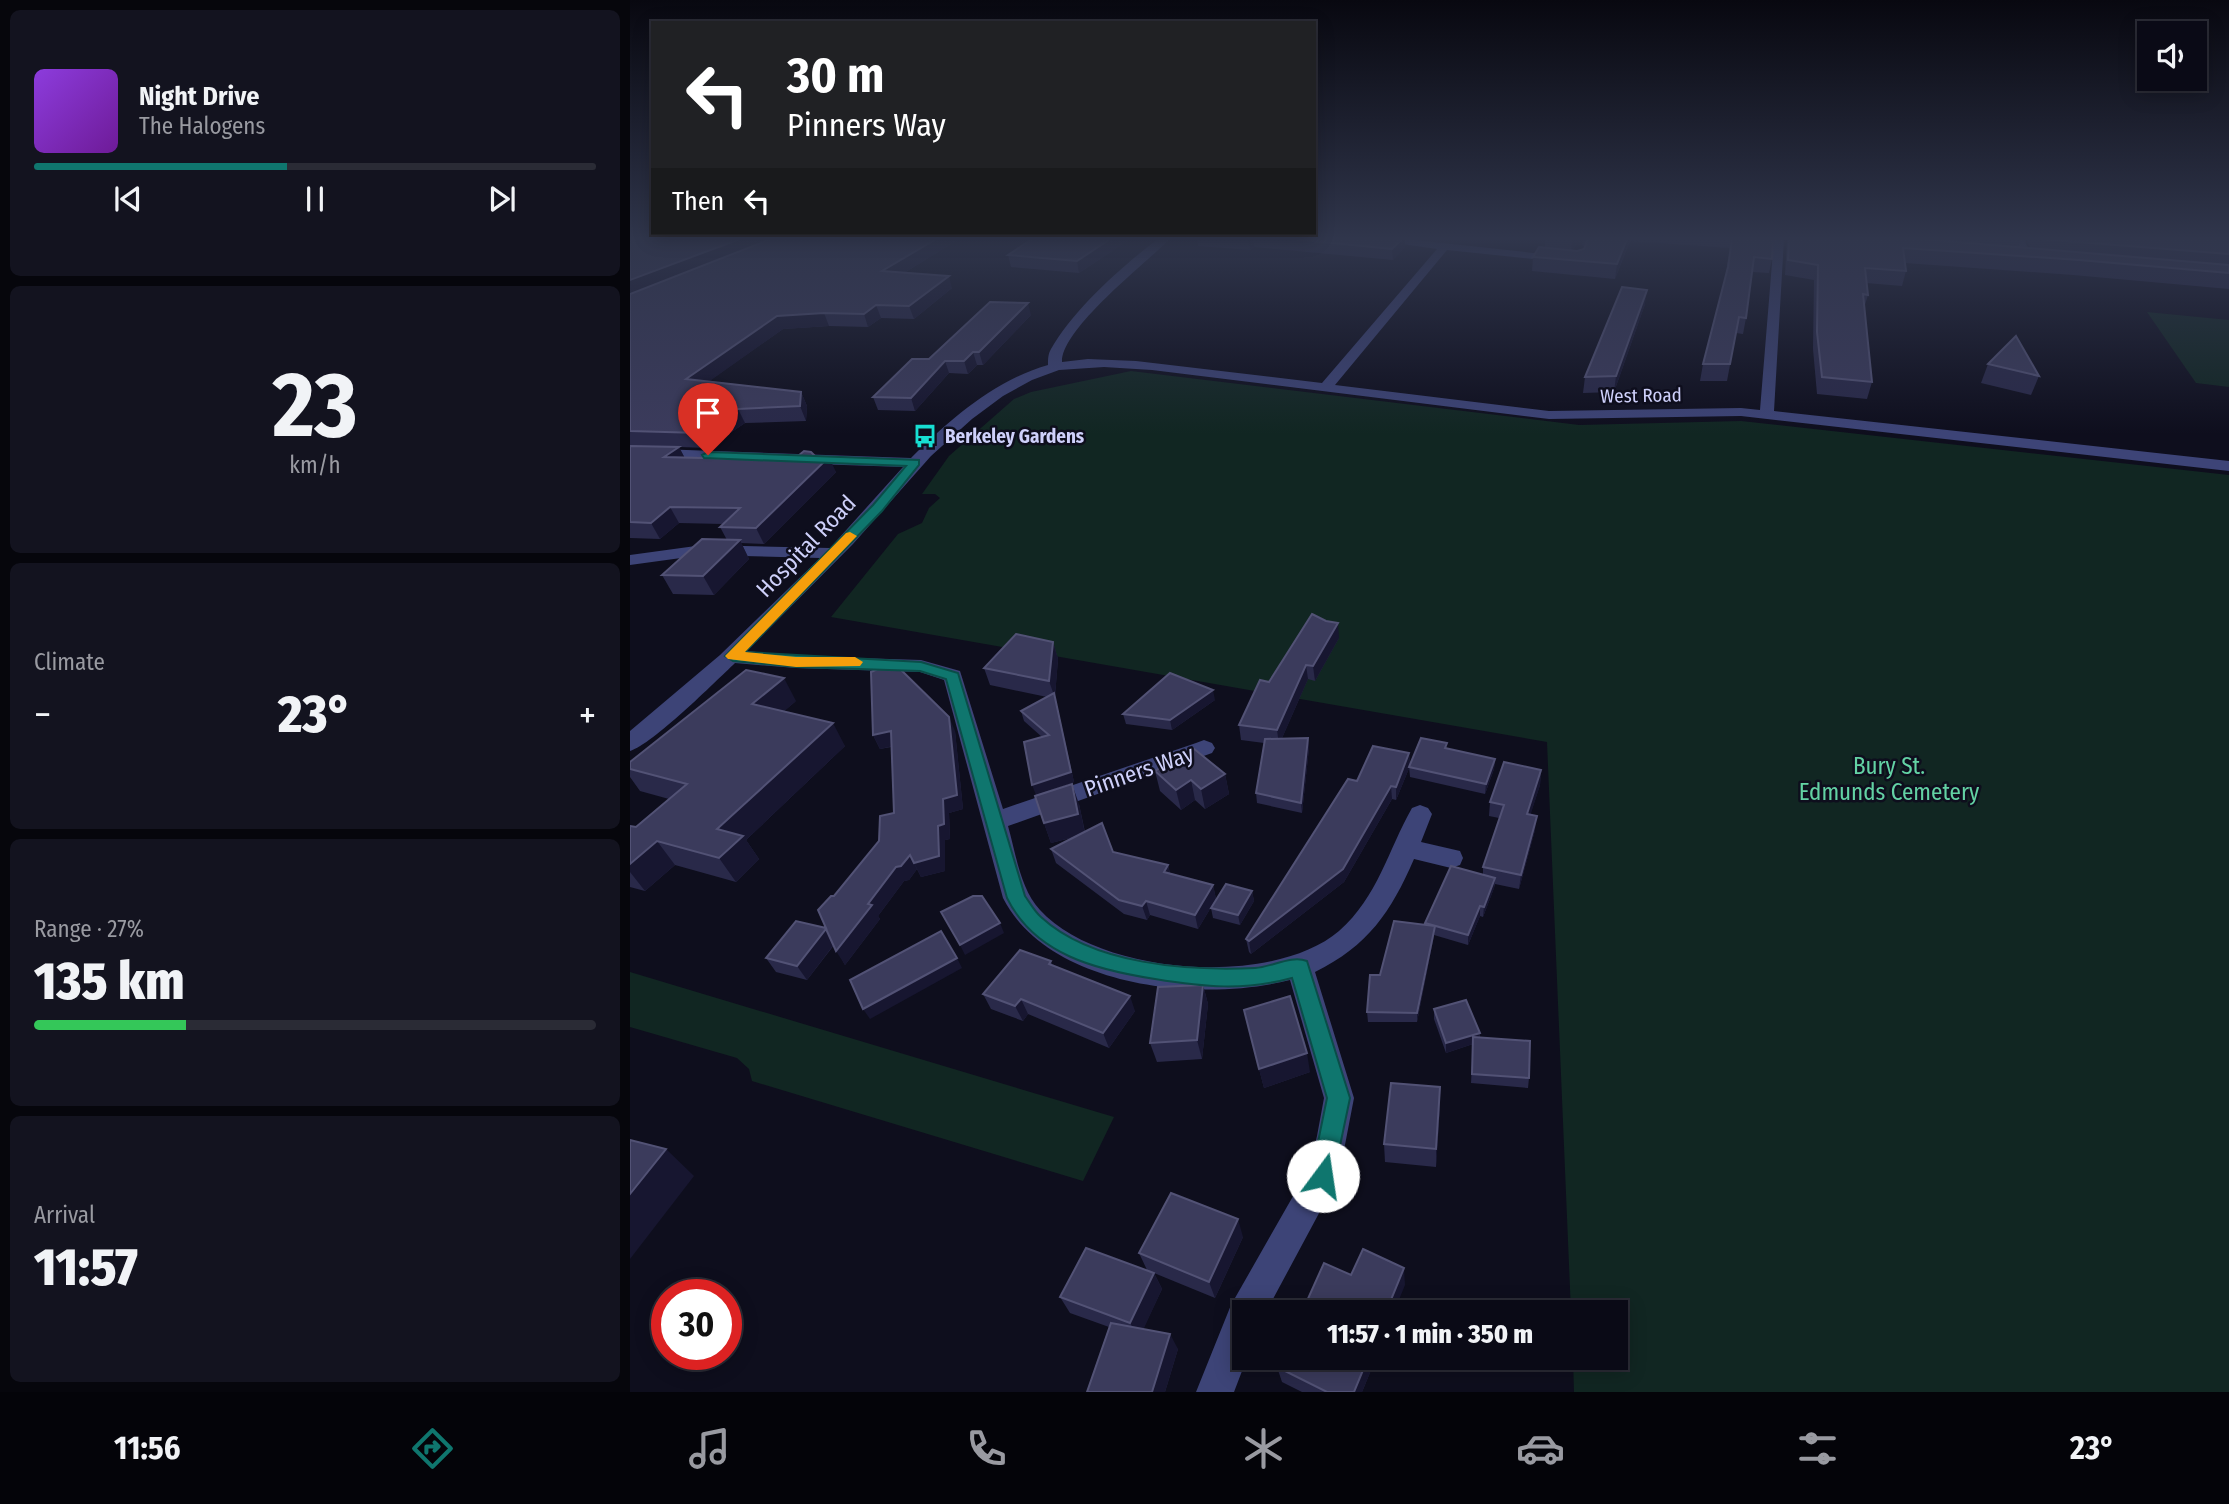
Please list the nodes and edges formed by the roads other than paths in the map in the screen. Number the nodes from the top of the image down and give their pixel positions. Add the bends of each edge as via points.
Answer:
1 (1094, 304) edge
2 (1396, 304) edge
3 (1775, 304) edge
4 (1055, 367) junction
5 (1328, 386) junction
6 (1767, 415) junction
7 (630, 453) edge
8 (915, 463) junction
9 (2229, 466) edge
10 (833, 553) junction
11 (630, 560) edge
12 (733, 656) junction
13 (630, 743) edge
14 (1204, 748) dead end
15 (1420, 814) dead end
16 (995, 821) junction
17 (1406, 848) junction
18 (1451, 858) dead end
19 (1300, 967) junction
20 (1254, 1300) edge
21 (1232, 1349) edge
22 (1215, 1392) edge

1 - 4 street via 1055,352
2 - 5 street
3 - 6 street
4 - 5 street, West Road via 1100,361
4 - 8 street, Hospital Road via 1003,390
5 - 6 street, West Road via 1549,415
6 - 9 street, West Road
7 - 8 street
8 - 10 street, Hospital Road
10 - 11 street via 703,550
10 - 12 street, Hospital Road
12 - 13 street, Hospital Road
12 - 16 street via 921,666 953,676
14 - 16 street, Pinners Way
15 - 17 street
16 - 19 street via 1016,898 1033,922 1062,943 1106,963 1210,979 1265,976
17 - 18 street
17 - 19 street via 1380,903 1364,921 1333,950
19 - 20 street via 1339,1098 1323,1176
21 - 22 street

